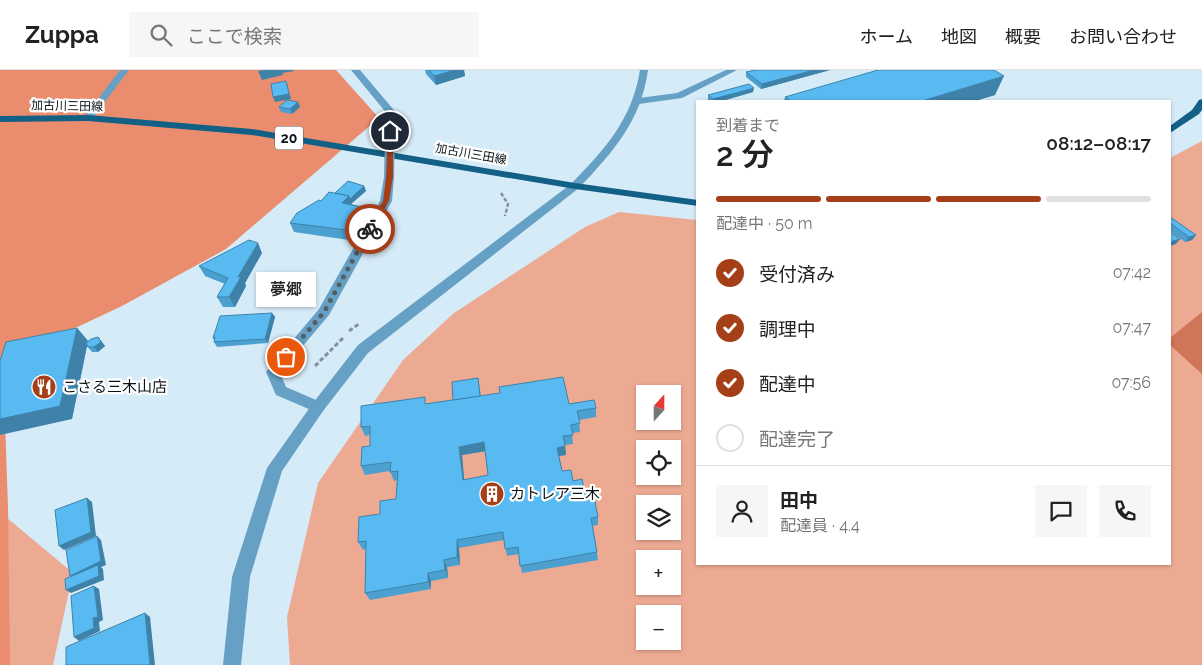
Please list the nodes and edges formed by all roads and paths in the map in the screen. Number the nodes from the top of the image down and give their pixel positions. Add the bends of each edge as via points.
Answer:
1 (125, 70) edge
2 (355, 70) edge
3 (644, 70) edge
4 (733, 70) edge
5 (639, 101) junction
6 (1202, 102) edge
7 (88, 118) junction
8 (0, 119) edge
9 (1171, 129) edge
10 (575, 186) junction
11 (493, 190) dead end
12 (696, 203) edge
13 (504, 221) dead end
14 (367, 318) dead end
15 (315, 366) dead end
16 (318, 407) junction
17 (232, 665) edge

1 - 7 street
2 - 16 street, bridge via 393,115 386,201 324,312 273,372 281,391
3 - 5 street
4 - 5 street via 679,96
5 - 10 street via 600,161
6 - 9 main road via 1196,112
7 - 8 main road, 加古川三田線 / 20
7 - 10 main road, 加古川三田線 / 20 via 252,132
10 - 12 main road, 加古川三田線 / 20
10 - 16 street via 364,350
11 - 13 path via 502,193 508,204
14 - 15 path via 352,328
16 - 17 street via 275,468 241,577

